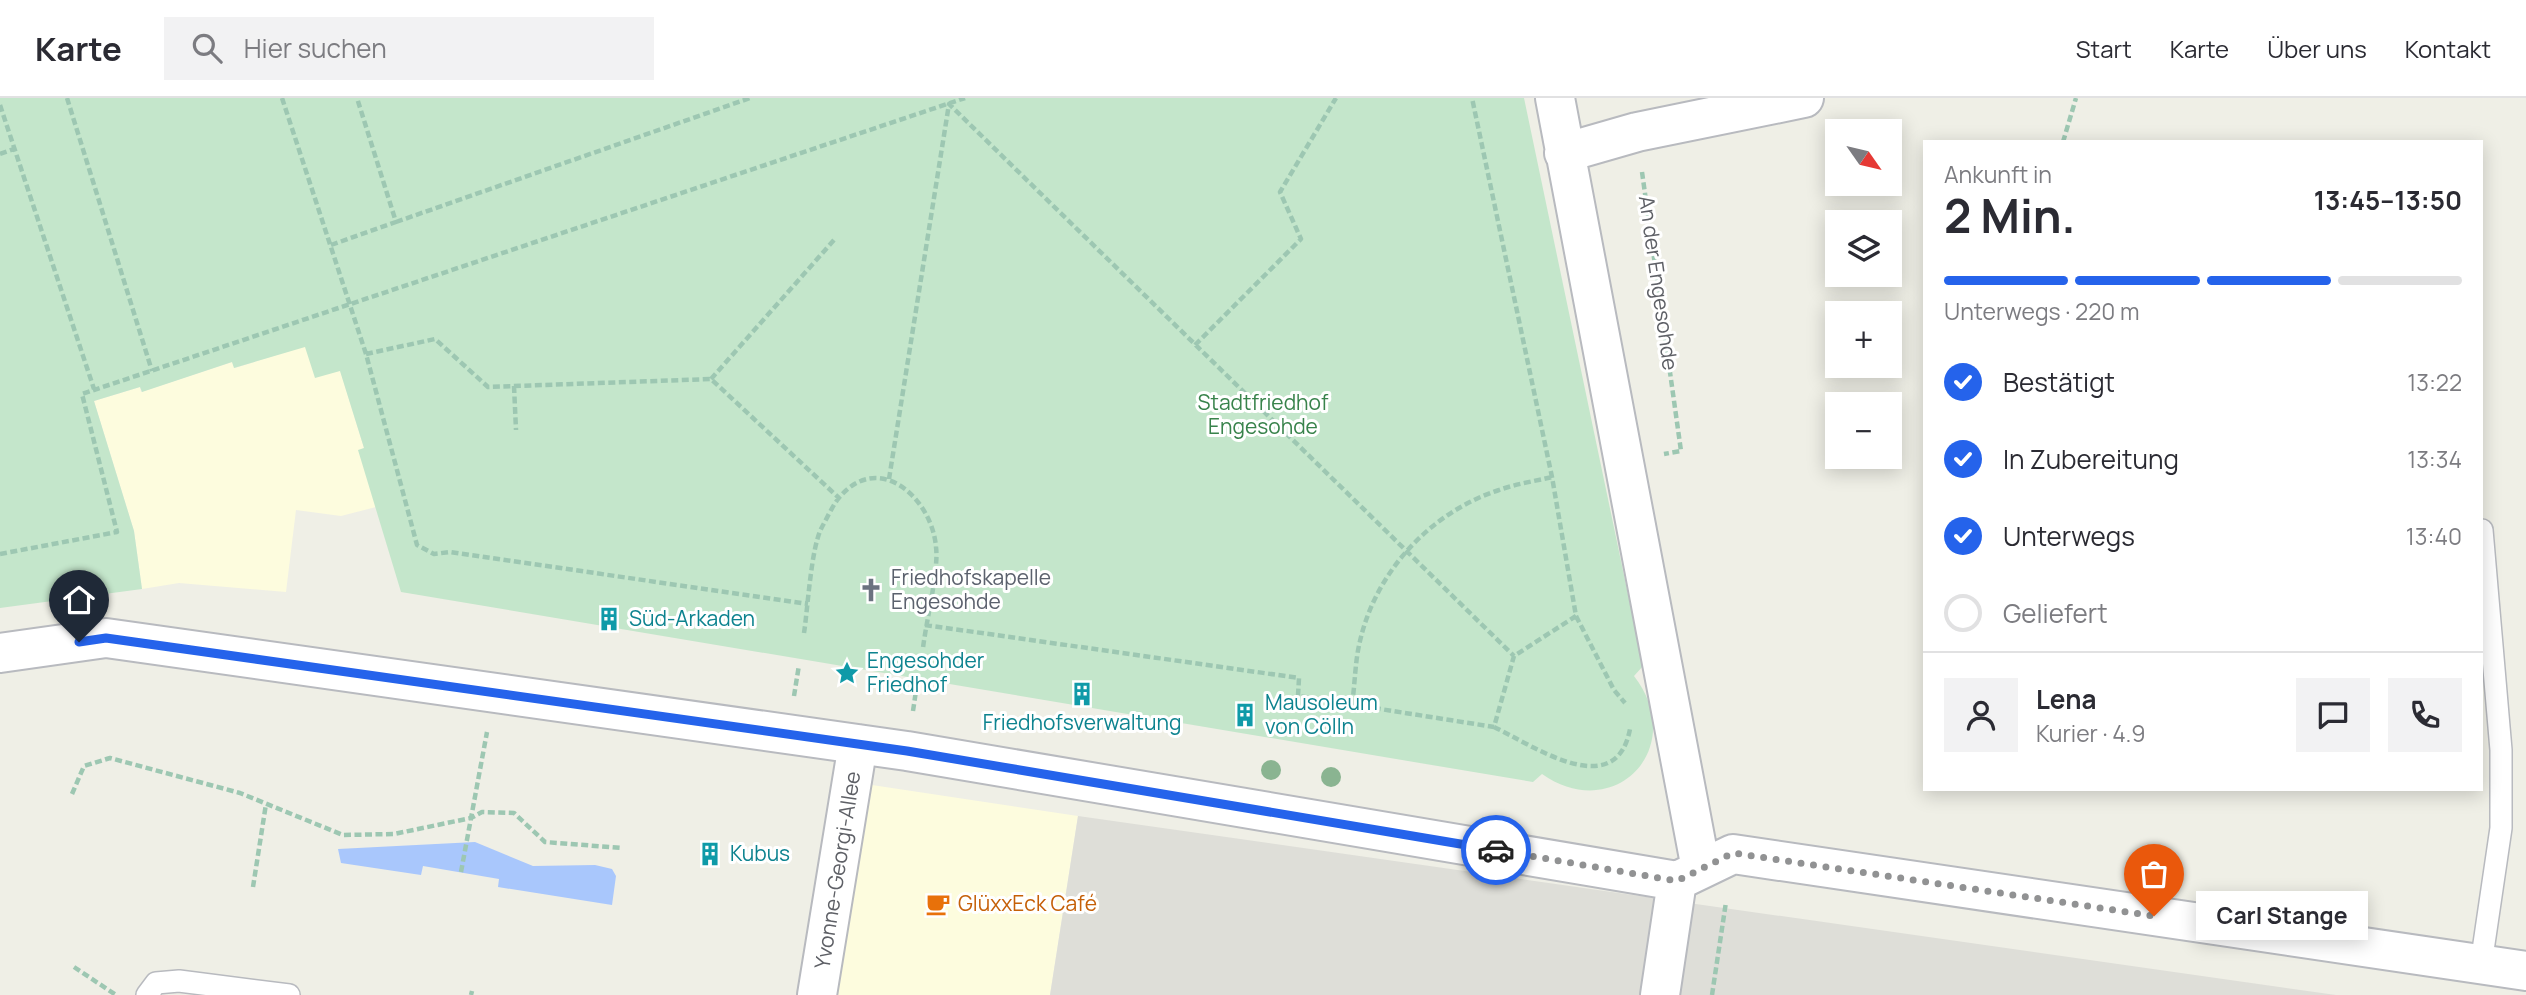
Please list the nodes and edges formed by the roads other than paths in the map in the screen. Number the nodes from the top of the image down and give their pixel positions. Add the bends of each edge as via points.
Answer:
1 (1555, 98) edge
2 (1804, 98) edge
3 (1563, 153) junction
4 (2483, 542) edge
5 (0, 653) edge
6 (858, 744) junction
7 (1704, 868) junction
8 (2481, 964) junction
9 (2526, 971) edge
10 (147, 995) edge
11 (289, 995) edge
12 (817, 995) edge
13 (1660, 995) edge

1 - 3 street
2 - 3 street via 1637,132
3 - 7 street
4 - 8 lane via 2501,750 2501,828
5 - 6 street via 106,638
6 - 7 street
6 - 12 street, Yvonne-Georgi-Allee
7 - 8 street
7 - 13 street
8 - 9 street
10 - 11 lane via 156,983 179,981

